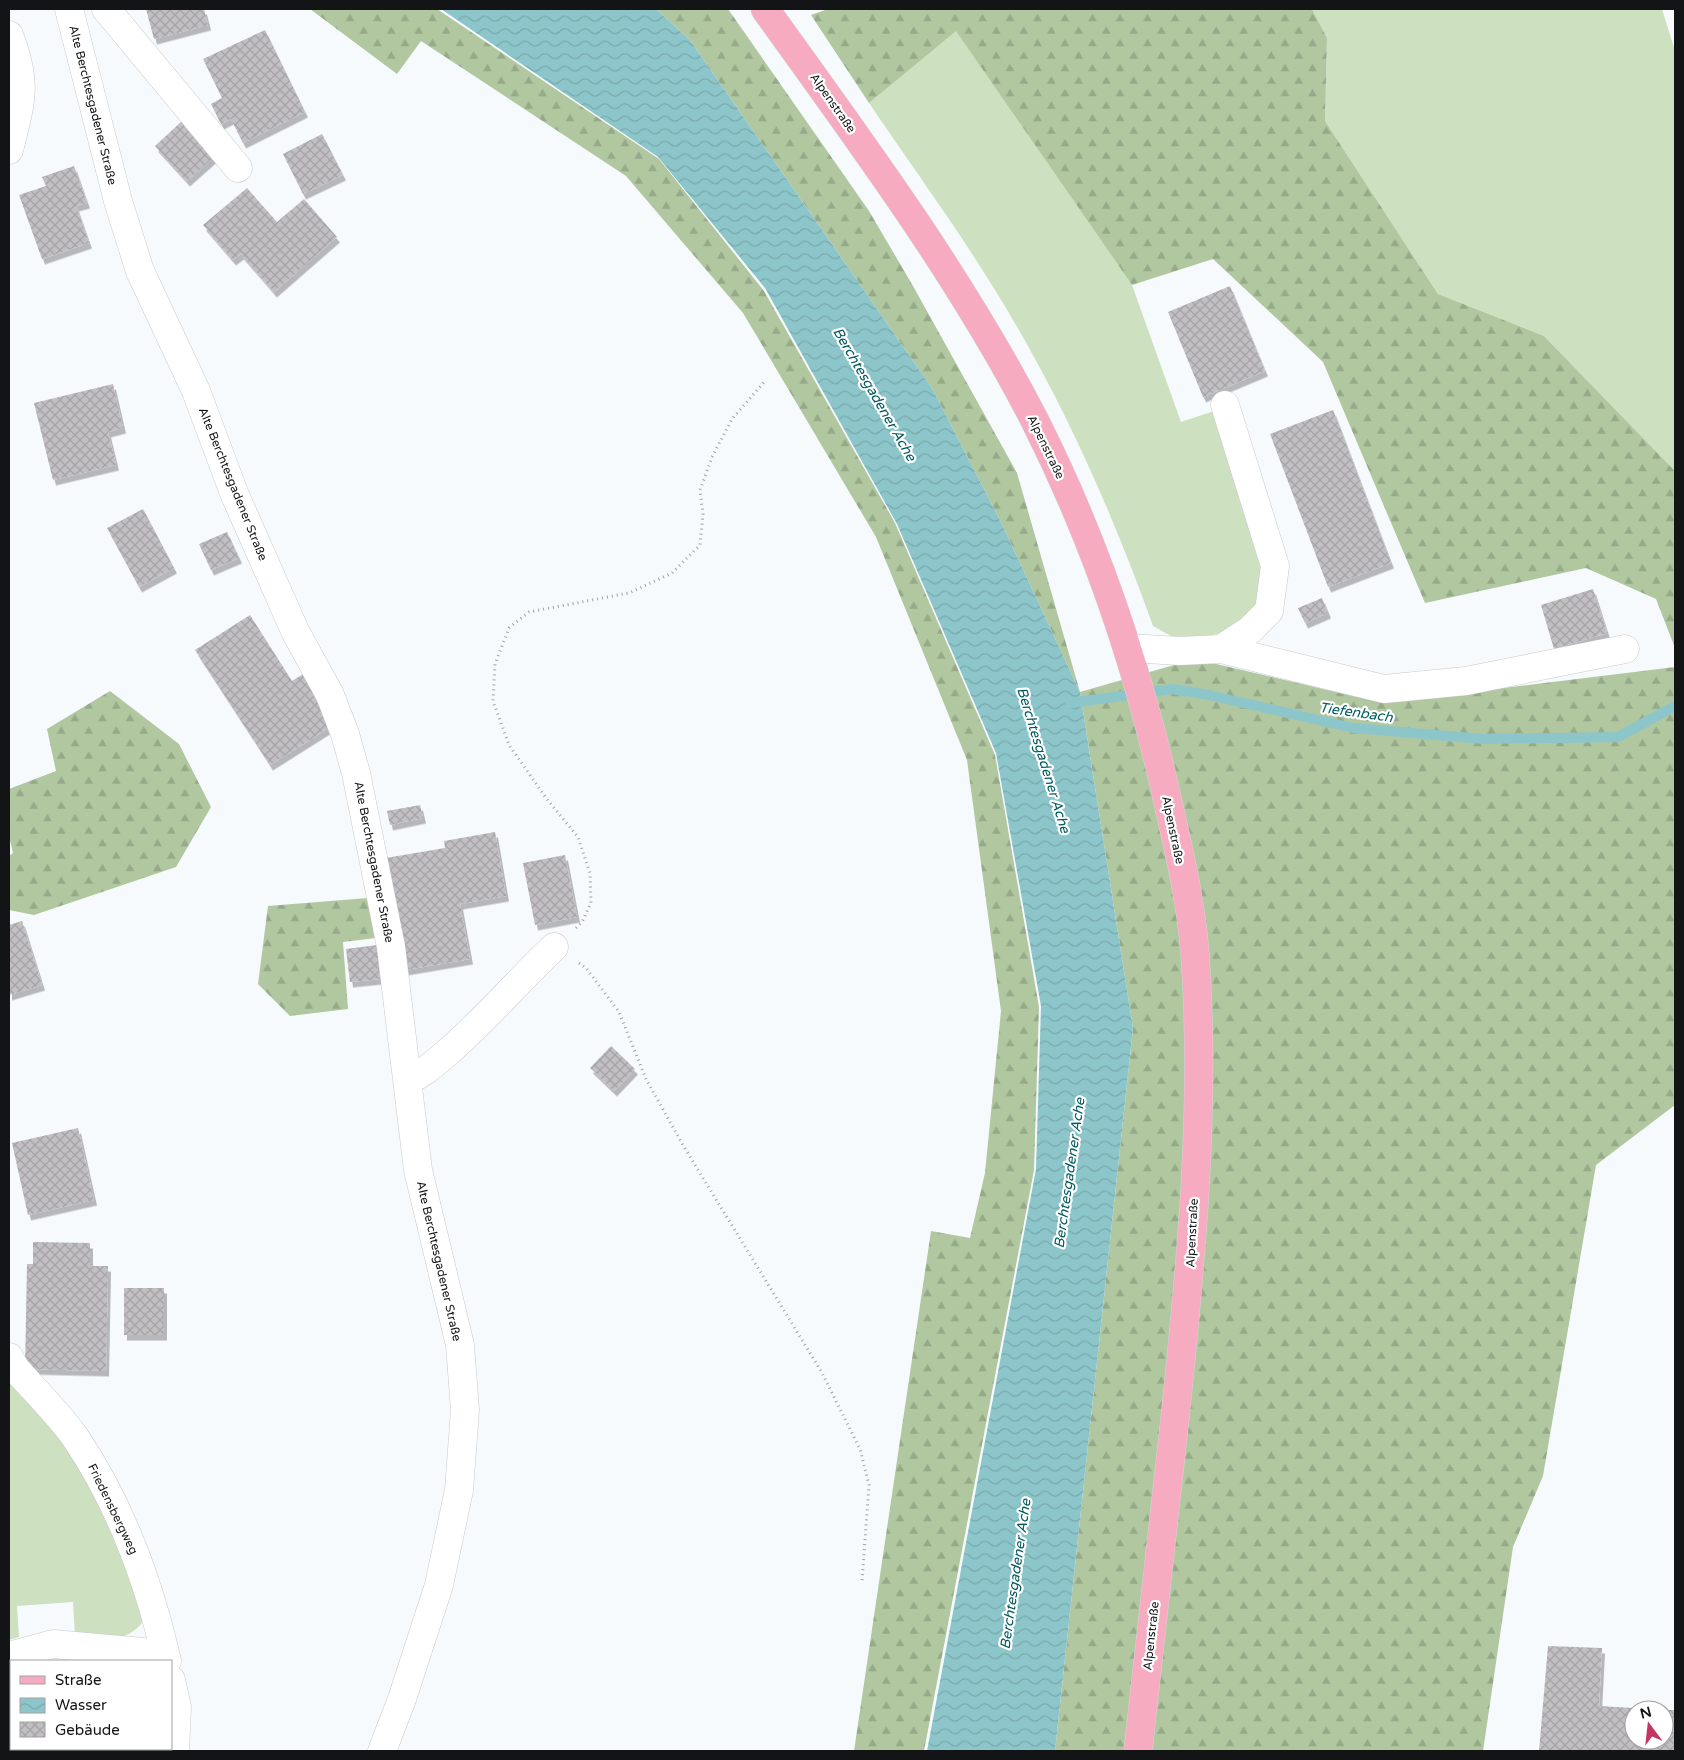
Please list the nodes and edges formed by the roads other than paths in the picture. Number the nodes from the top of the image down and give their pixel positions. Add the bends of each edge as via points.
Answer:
1 (69, 9) edge
2 (106, 9) edge
3 (765, 9) edge
4 (9, 35) edge
5 (9, 150) edge
6 (238, 168) dead end
7 (1225, 405) dead end
8 (1221, 649) junction
9 (1625, 649) dead end
10 (1130, 654) junction
11 (554, 947) road end
12 (408, 1080) junction
13 (9, 1357) edge
14 (9, 1656) edge
15 (166, 1658) edge
16 (172, 1684) edge
17 (175, 1751) edge
18 (382, 1751) edge
19 (1138, 1751) edge

1 - 12 street, Alte Berchtesgadener Straße via 118,201 140,271 196,391 234,493 284,605 330,695 345,734 356,773 391,947
2 - 6 street
3 - 10 main road, Alpenstraße via 910,215 986,334 1035,421 1089,537
4 - 5 street via 21,74 22,99
7 - 8 street via 1275,566 1269,611 1250,630
8 - 9 street via 1384,689 1466,681
8 - 10 street
10 - 19 main road, Alpenstraße via 1151,728 1178,848 1195,949 1199,1048 1190,1283
11 - 12 street via 473,1030 420,1076
12 - 18 street, Alte Berchtesgadener Straße via 418,1170 460,1345 465,1410 460,1490 438,1585
13 - 15 street, Friedensbergweg via 74,1436 100,1476 148,1587
14 - 15 street, Friedensbergweg via 53,1644
16 - 17 street via 177,1707

